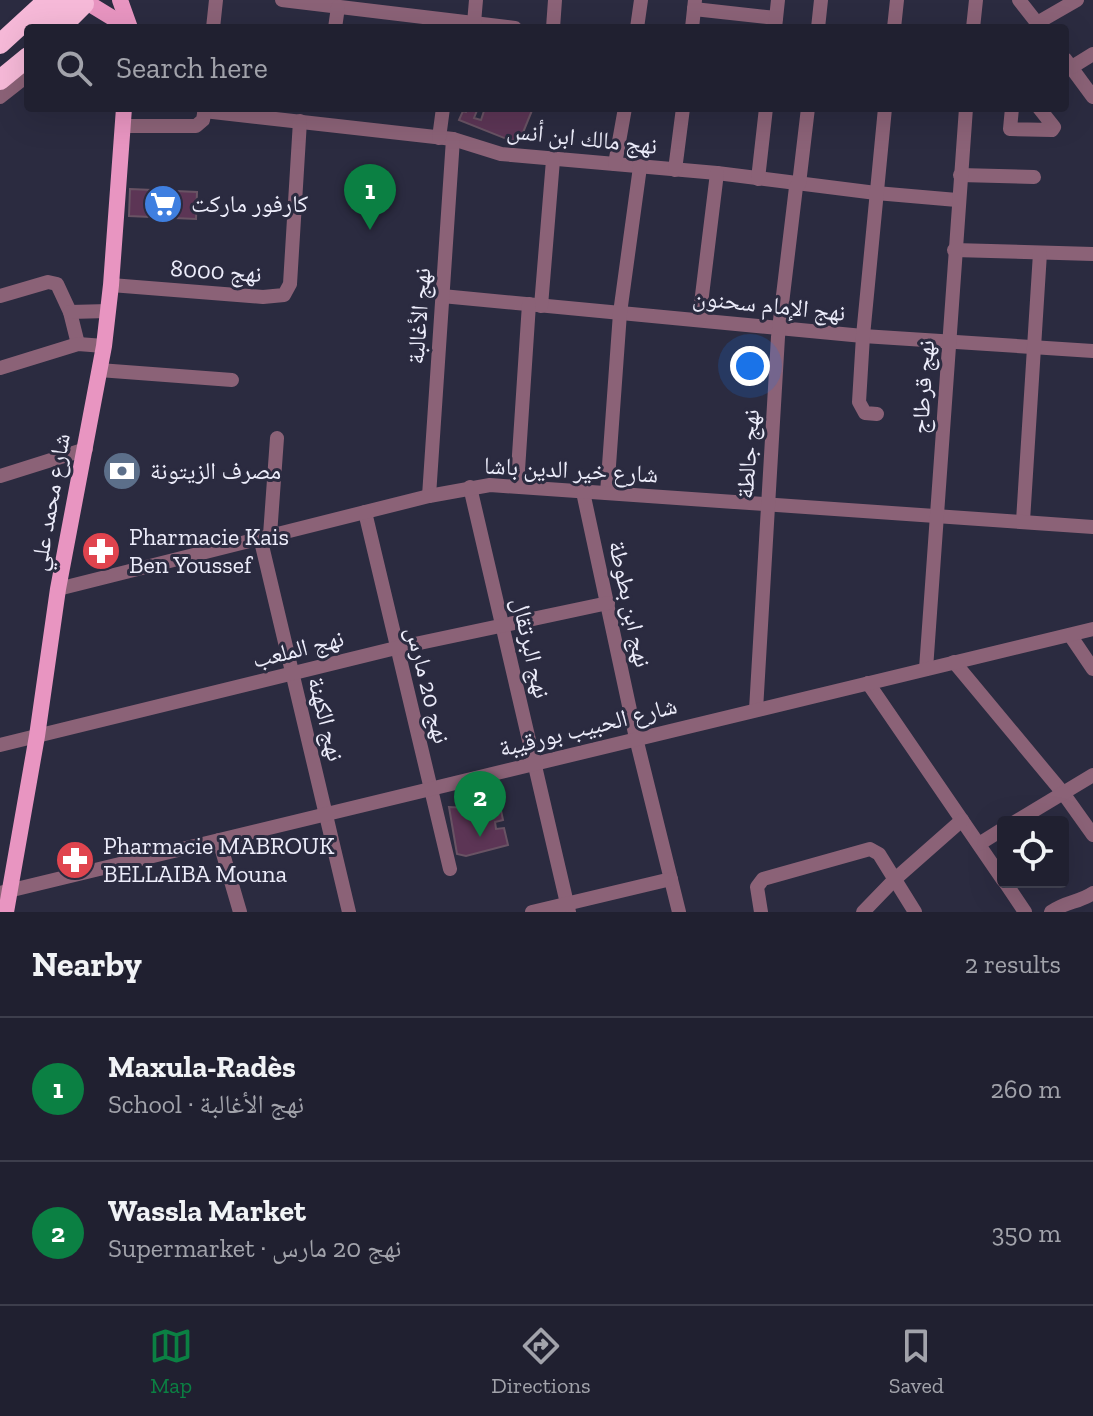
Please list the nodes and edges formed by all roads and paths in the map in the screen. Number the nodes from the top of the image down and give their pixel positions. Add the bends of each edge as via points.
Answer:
1 (46, 0) edge
2 (120, 0) edge
3 (216, 0) edge
4 (282, 0) edge
5 (476, 0) edge
6 (555, 0) edge
7 (641, 0) edge
8 (778, 0) edge
9 (821, 0) edge
10 (897, 0) edge
11 (976, 0) edge
12 (1019, 0) edge
13 (1077, 0) edge
14 (81, 1) edge
15 (694, 4) edge
16 (338, 7) junction
17 (392, 7) edge
18 (474, 23) junction
19 (776, 23) edge
20 (47, 24) edge
21 (63, 24) edge
22 (122, 24) edge
23 (128, 24) edge
24 (213, 24) edge
25 (336, 24) edge
26 (455, 24) edge
27 (482, 24) edge
28 (553, 24) edge
29 (638, 24) edge
30 (692, 24) edge
31 (818, 24) edge
32 (894, 24) edge
33 (973, 24) edge
34 (1037, 24) edge
35 (1042, 24) edge
36 (0, 27) edge
37 (24, 41) edge
38 (0, 44) edge
39 (1093, 54) edge
40 (24, 60) edge
41 (0, 61) edge
42 (1069, 63) edge
43 (1069, 64) edge
44 (24, 78) edge
45 (0, 80) edge
46 (0, 97) edge
47 (1093, 97) edge
48 (124, 112) edge
49 (203, 112) edge
50 (228, 112) edge
51 (443, 112) edge
52 (624, 112) edge
53 (682, 112) edge
54 (766, 112) edge
55 (808, 112) edge
56 (885, 112) edge
57 (966, 112) edge
58 (1012, 112) edge
59 (1042, 112) edge
60 (323, 116) edge
61 (300, 121) junction
62 (123, 126) junction
63 (446, 139) junction
64 (553, 160) junction
65 (615, 164) junction
66 (640, 167) junction
67 (675, 170) junction
68 (717, 173) junction
69 (960, 175) junction
70 (1034, 177) dead end
71 (758, 179) junction
72 (799, 184) junction
73 (876, 193) junction
74 (957, 200) junction
75 (954, 250) junction
76 (1040, 253) junction
77 (1093, 254) edge
78 (111, 285) junction
79 (0, 296) edge
80 (442, 296) junction
81 (535, 305) junction
82 (108, 311) junction
83 (70, 312) junction
84 (620, 313) junction
85 (699, 320) junction
86 (781, 328) junction
87 (863, 336) junction
88 (948, 343) junction
89 (78, 344) junction
90 (104, 346) junction
91 (1033, 346) junction
92 (1093, 351) edge
93 (0, 368) edge
94 (99, 370) junction
95 (232, 380) dead end
96 (877, 414) dead end
97 (277, 438) dead end
98 (86, 449) junction
99 (0, 476) edge
100 (517, 485) junction
101 (470, 487) junction
102 (583, 492) junction
103 (607, 493) junction
104 (429, 496) junction
105 (767, 503) junction
106 (365, 512) junction
107 (936, 515) junction
108 (1023, 521) junction
109 (1093, 527) edge
110 (265, 536) junction
111 (58, 589) junction
112 (608, 603) junction
113 (504, 625) junction
114 (1093, 629) edge
115 (1070, 635) junction
116 (396, 648) junction
117 (954, 662) junction
118 (926, 669) junction
119 (1093, 669) edge
120 (292, 672) junction
121 (868, 683) junction
122 (756, 710) junction
123 (37, 736) junction
124 (636, 738) junction
125 (0, 745) edge
126 (535, 763) junction
127 (1093, 775) edge
128 (431, 787) junction
129 (1063, 793) junction
130 (327, 813) junction
131 (1025, 816) edge
132 (962, 820) junction
133 (997, 833) edge
134 (1093, 835) edge
135 (219, 840) junction
136 (979, 844) junction
137 (450, 869) dead end
138 (997, 871) edge
139 (671, 879) junction
140 (894, 880) junction
141 (1009, 888) edge
142 (1093, 893) edge
143 (7, 905) edge
144 (568, 908) edge
145 (240, 912) edge
146 (349, 912) edge
147 (532, 912) edge
148 (679, 912) edge
149 (761, 912) edge
150 (863, 912) edge
151 (915, 912) edge
152 (1025, 912) edge
153 (1051, 912) edge

1 - 36 highway via 21,10
1 - 38 highway
2 - 23 main road
3 - 24 street
4 - 16 street
5 - 18 street
6 - 28 street
7 - 29 street
8 - 19 street
9 - 31 street
10 - 32 street
11 - 33 street
12 - 34 street
13 - 35 street
14 - 20 highway
14 - 21 highway
14 - 22 main road
15 - 19 street
15 - 30 street
16 - 17 street
16 - 25 street
17 - 26 street
18 - 26 street
18 - 27 street
37 - 41 highway
39 - 42 street
40 - 45 highway
43 - 47 street
44 - 46 street
48 - 62 main road, شارع محمد علي
49 - 62 street via 196,126
50 - 61 street, نهج مالك ابن أنس
51 - 63 street, نهج الأغالبة
52 - 65 street
53 - 67 street
54 - 71 street
55 - 72 street, نهج جالطة
56 - 73 street
57 - 69 street, نهج قرطاج
58 - 59 street via 1010,129 1052,130
60 - 61 street, نهج مالك ابن أنس
60 - 63 street, نهج مالك ابن أنس
61 - 78 street, نهج 8000 via 290,284 284,295
62 - 78 main road, شارع محمد علي
63 - 64 street, نهج مالك ابن أنس via 501,154
63 - 80 street, نهج الأغالبة
64 - 65 street, نهج مالك ابن أنس
64 - 81 street
65 - 66 street, نهج مالك ابن أنس
66 - 67 street, نهج مالك ابن أنس
66 - 84 street
67 - 68 street, نهج مالك ابن أنس
68 - 71 street, نهج مالك ابن أنس
68 - 85 street
69 - 70 street
69 - 74 street, نهج قرطاج
71 - 72 street, نهج مالك ابن أنس
72 - 73 street, نهج مالك ابن أنس
72 - 86 street, نهج جالطة
73 - 74 street, نهج مالك ابن أنس
73 - 87 street
74 - 75 street, نهج قرطاج
75 - 76 street
75 - 88 street, نهج قرطاج
76 - 77 street
76 - 91 street
78 - 82 main road, شارع محمد علي
79 - 83 street via 53,282
80 - 81 street, نهج الإمام سحنون
80 - 104 street, نهج الأغالبة
81 - 84 street, نهج الإمام سحنون
81 - 100 street
82 - 83 street
82 - 90 main road, شارع محمد علي
83 - 89 street
84 - 85 street, نهج الإمام سحنون
84 - 103 street
85 - 86 street, نهج الإمام سحنون
86 - 87 street, نهج الإمام سحنون
86 - 105 street, نهج جالطة
87 - 88 street, نهج الإمام سحنون
87 - 96 street via 860,406 865,413
88 - 91 street, نهج الإمام سحنون
88 - 107 street, نهج قرطاج
89 - 90 street
89 - 93 street
90 - 94 main road, شارع محمد علي
91 - 92 street, نهج الإمام سحنون
91 - 108 street
94 - 95 street
94 - 98 main road, شارع محمد علي
97 - 110 street, نهج الكهنة
98 - 99 street
98 - 111 main road, شارع محمد علي
100 - 101 street, شارع خير الدين باشا
100 - 102 street, شارع خير الدين باشا
101 - 104 street, شارع خير الدين باشا
101 - 113 street, نهج البرتقال
102 - 103 street, شارع خير الدين باشا
102 - 112 street, نهج ابن بطوطة
103 - 105 street, شارع خير الدين باشا
104 - 106 street, شارع خير الدين باشا
105 - 107 street, شارع خير الدين باشا
105 - 122 street, نهج جالطة
106 - 110 street, شارع خير الدين باشا
106 - 116 street, نهج 20 مارس
107 - 108 street, شارع خير الدين باشا
107 - 118 street, نهج قرطاج
108 - 109 street, شارع خير الدين باشا
110 - 111 street, شارع خير الدين باشا
110 - 120 street, نهج الكهنة
111 - 123 main road, شارع محمد علي
112 - 113 street, نهج الملعب
112 - 124 street, نهج ابن بطوطة
113 - 116 street, نهج الملعب
113 - 126 street, نهج البرتقال
114 - 115 street, شارع الحبيب بورقيبة
115 - 117 street, شارع الحبيب بورقيبة
115 - 119 street
116 - 120 street, نهج الملعب
116 - 128 street, نهج 20 مارس
117 - 118 street, شارع الحبيب بورقيبة
117 - 129 street
118 - 121 street, شارع الحبيب بورقيبة
120 - 123 street, نهج الملعب
120 - 130 street, نهج الكهنة
121 - 122 street, شارع الحبيب بورقيبة
121 - 132 street
122 - 124 street, شارع الحبيب بورقيبة
123 - 125 street, نهج الملعب
123 - 143 main road, شارع محمد علي
124 - 126 street, شارع الحبيب بورقيبة
124 - 139 street, نهج ابن بطوطة
126 - 128 street, شارع الحبيب بورقيبة
126 - 144 street, نهج البرتقال
127 - 129 street
128 - 130 street, شارع الحبيب بورقيبة
128 - 137 street, نهج 20 مارس
129 - 131 street
129 - 134 street
130 - 135 street, شارع الحبيب بورقيبة
130 - 146 street, نهج الكهنة
132 - 136 street
132 - 140 street
133 - 136 street
135 - 143 street, شارع الحبيب بورقيبة
135 - 145 street
136 - 138 street
139 - 144 street
139 - 148 street, نهج ابن بطوطة
140 - 149 street via 879,854 870,849 763,879 757,887
140 - 150 street
140 - 151 street
141 - 152 street
142 - 153 street
144 - 147 street

